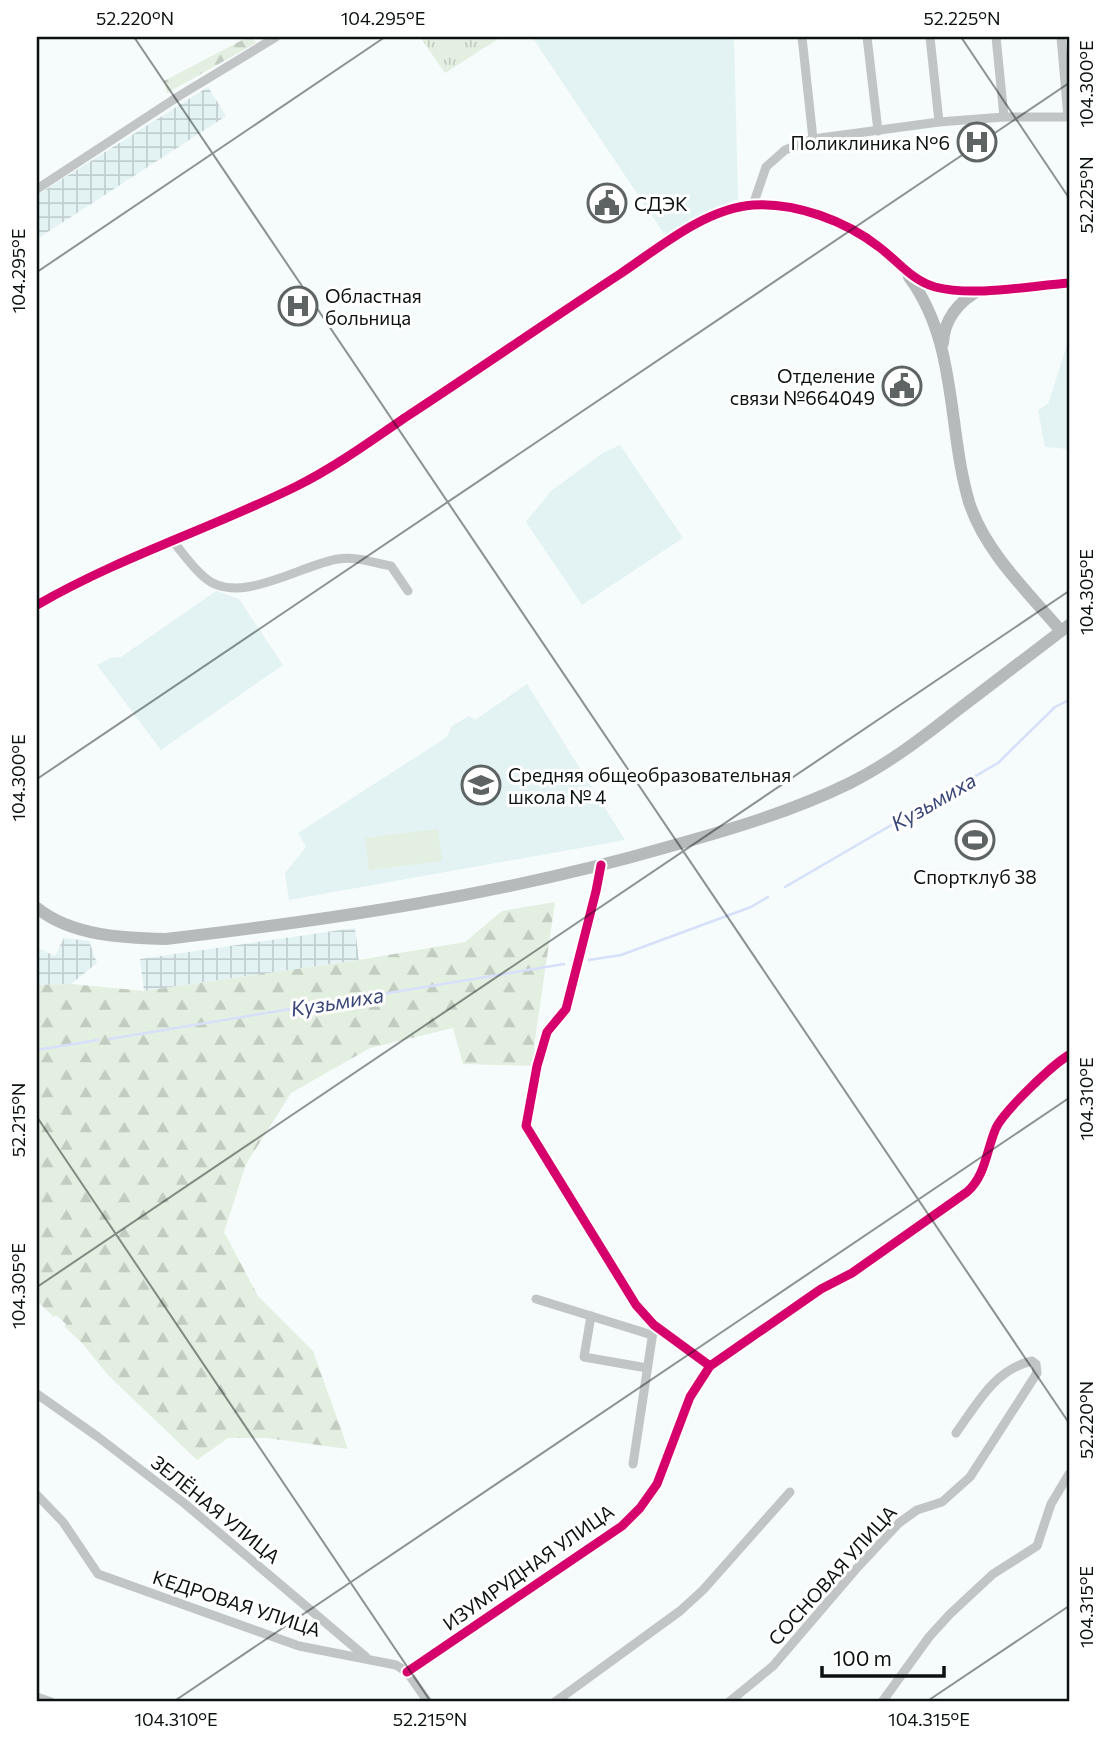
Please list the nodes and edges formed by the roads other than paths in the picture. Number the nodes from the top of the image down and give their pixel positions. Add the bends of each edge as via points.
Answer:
1 (276, 37) edge
2 (802, 37) edge
3 (867, 37) edge
4 (930, 37) edge
5 (996, 37) edge
6 (1061, 37) edge
7 (1004, 117) junction
8 (1069, 117) edge
9 (939, 122) junction
10 (877, 131) junction
11 (813, 139) junction
12 (37, 189) edge
13 (753, 205) junction
14 (902, 268) junction
15 (1069, 283) edge
16 (978, 291) junction
17 (943, 351) junction
18 (172, 540) junction
19 (408, 591) dead end
20 (37, 605) edge
21 (1065, 628) edge
22 (601, 865) junction
23 (37, 908) edge
24 (1069, 1055) edge
25 (536, 1299) dead end
26 (591, 1316) junction
27 (653, 1330) junction
28 (710, 1366) junction
29 (648, 1368) junction
30 (37, 1394) edge
31 (956, 1433) dead end
32 (633, 1464) dead end
33 (1069, 1474) edge
34 (790, 1492) dead end
35 (37, 1495) edge
36 (368, 1658) junction
37 (407, 1672) junction
38 (37, 1697) edge
39 (51, 1702) edge
40 (428, 1702) edge
41 (555, 1702) edge
42 (729, 1702) edge
43 (882, 1702) edge

1 - 12 street
2 - 11 street
3 - 10 street
4 - 9 street
5 - 7 street
6 - 8 street
7 - 8 street
7 - 9 street
9 - 10 street
10 - 11 street
11 - 13 street via 785,150 765,167
13 - 14 street via 793,209 836,222 879,247
13 - 18 street via 683,232 298,485
14 - 16 street via 935,287
14 - 17 street via 928,307
15 - 16 street
16 - 17 street via 949,319
17 - 21 street via 960,457 976,521 996,552
18 - 19 street via 212,583 264,584 319,564 356,558 391,566
18 - 20 street
21 - 22 street via 923,737 851,782 751,823
22 - 23 street via 403,907 166,939 99,933 66,925
22 - 27 street via 566,1009 547,1032 526,1126
24 - 28 street via 1053,1065 997,1125 982,1174 967,1192
25 - 26 street
26 - 27 street
26 - 29 street via 584,1357
27 - 28 street
27 - 29 street
28 - 37 street, ИЗУМРУДНАЯ УЛИЦА via 690,1397 657,1485 640,1508 622,1526
29 - 32 street
30 - 36 street, ЗЕЛЁНАЯ УЛИЦА via 184,1503
31 - 42 street, СОСНОВАЯ УЛИЦА via 1002,1374 1019,1364 1036,1364 1037,1373 970,1477 942,1502 917,1510 899,1523 773,1666
33 - 43 street via 1051,1504 1037,1546 993,1574 950,1614
34 - 41 street via 680,1611
35 - 36 street, КЕДРОВАЯ УЛИЦА via 63,1522 98,1574 299,1646
36 - 37 street, КЕДРОВАЯ УЛИЦА
37 - 40 street
38 - 39 street

